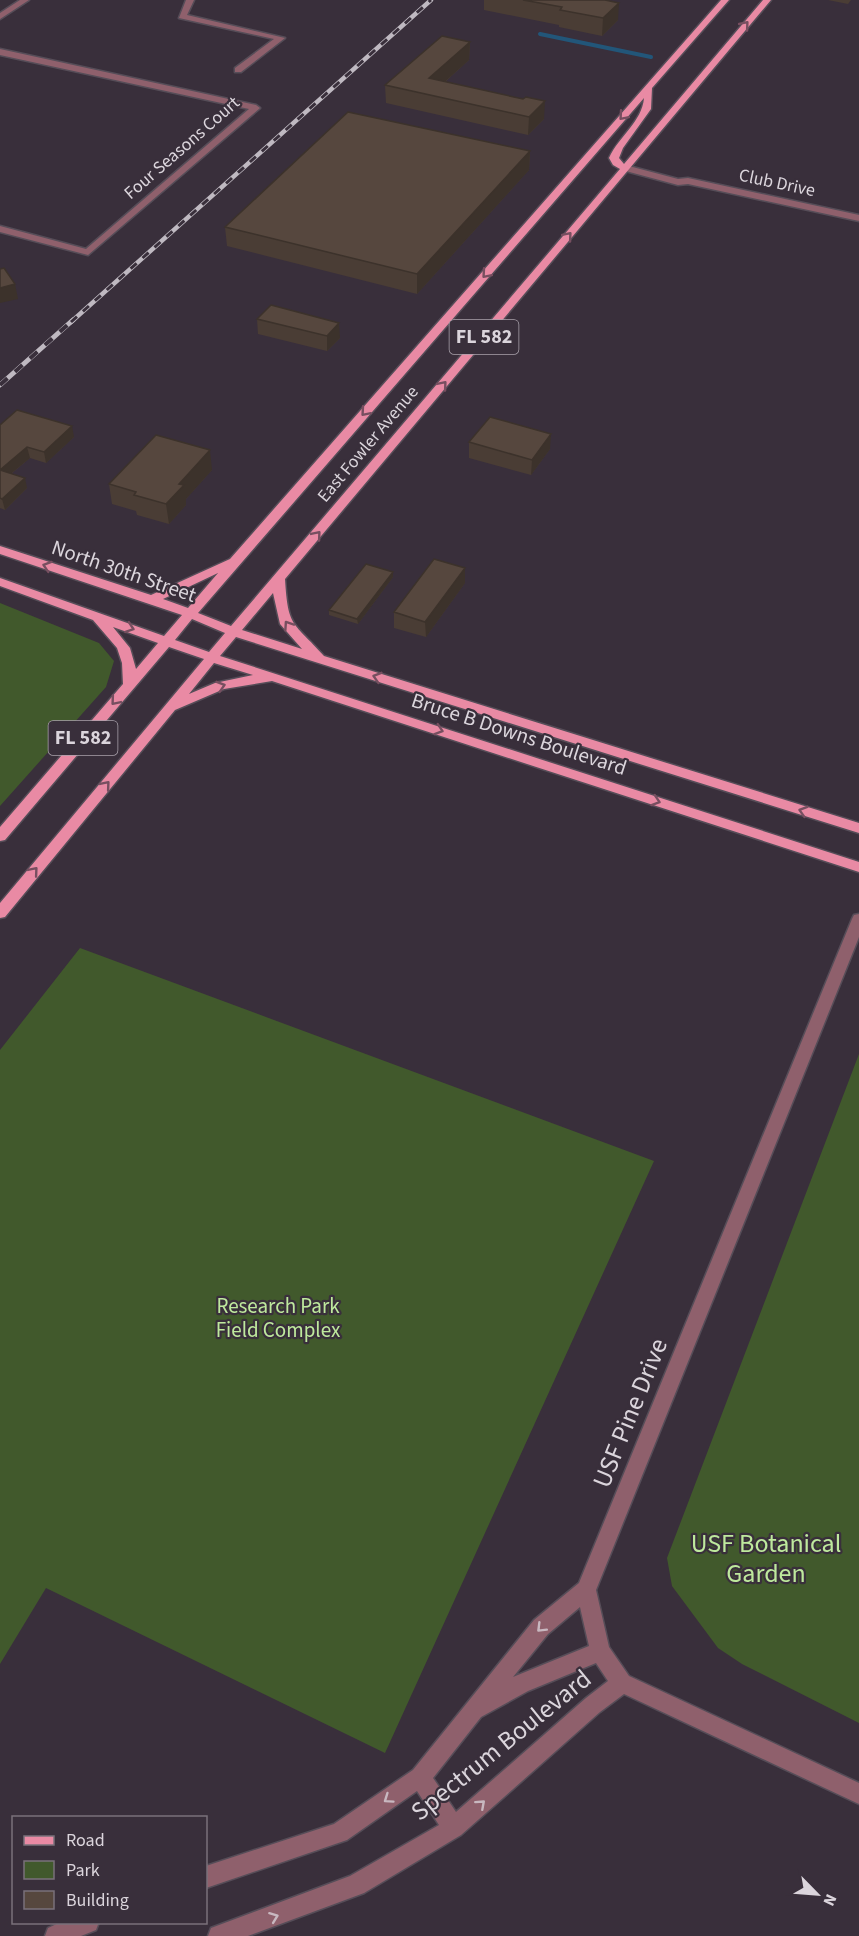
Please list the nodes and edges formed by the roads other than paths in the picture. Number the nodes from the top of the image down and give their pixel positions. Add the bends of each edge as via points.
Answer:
1 (25, 0) edge
2 (190, 0) edge
3 (725, 0) edge
4 (766, 0) edge
5 (0, 17) edge
6 (0, 52) edge
7 (238, 70) dead end
8 (648, 88) junction
9 (625, 168) junction
10 (859, 218) edge
11 (0, 229) edge
12 (0, 550) edge
13 (235, 561) junction
14 (279, 579) junction
15 (0, 582) edge
16 (151, 600) junction
17 (190, 614) junction
18 (94, 616) junction
19 (234, 632) junction
20 (167, 641) junction
21 (212, 658) junction
22 (321, 660) junction
23 (284, 680) junction
24 (129, 685) junction
25 (168, 710) junction
26 (859, 828) edge
27 (0, 836) edge
28 (859, 867) edge
29 (0, 913) edge
30 (859, 919) edge
31 (586, 1590) junction
32 (600, 1651) junction
33 (622, 1683) junction
34 (472, 1712) junction
35 (811, 1772) junction
36 (420, 1777) junction
37 (859, 1794) edge
38 (859, 1803) edge
39 (454, 1828) junction
40 (207, 1877) edge
41 (86, 1924) edge
42 (56, 1936) edge
43 (219, 1936) edge

1 - 5 street
2 - 7 street via 182,16 281,38
3 - 8 main road, East Fowler Avenue / FL 582
9 -> 4 main road, East Fowler Avenue / FL 582
6 - 11 street, Four Seasons Court via 256,108 88,252
8 - 9 main road via 647,112 614,158
8 -> 13 main road, East Fowler Avenue / FL 582
9 - 10 street, Club Drive
14 -> 9 main road, East Fowler Avenue / FL 582
16 -> 12 main road, North 30th Street
13 - 16 main road
13 - 17 main road, East Fowler Avenue / FL 582
14 - 19 main road, East Fowler Avenue / FL 582
22 -> 14 main road via 283,619
15 - 18 main road
16 - 17 main road, North 30th Street
17 - 19 main road, North 30th Street
17 - 20 main road, East Fowler Avenue / FL 582
18 -> 20 main road
18 - 24 main road via 123,643 131,666
19 - 21 main road, East Fowler Avenue / FL 582
19 - 22 main road, Bruce B Downs Boulevard
20 - 21 main road, Bruce B Downs Boulevard
20 - 24 main road, East Fowler Avenue / FL 582
21 - 23 main road, Bruce B Downs Boulevard
21 - 25 main road, East Fowler Avenue / FL 582
26 -> 22 main road, Bruce B Downs Boulevard
25 -> 23 main road via 227,683
23 -> 28 main road, Bruce B Downs Boulevard
24 -> 27 main road, East Fowler Avenue / FL 582
29 -> 25 main road, East Fowler Avenue / FL 582
30 - 31 street, USF Pine Drive
31 - 32 street
31 -> 34 street, Spectrum Boulevard via 541,1628
32 - 33 street
32 - 34 street, Spectrum Boulevard via 521,1684
33 - 35 street
39 -> 33 street, Spectrum Boulevard
34 - 36 street, Spectrum Boulevard
35 - 37 street
35 - 38 street
36 - 39 street
36 -> 40 street, Spectrum Boulevard via 340,1833
43 -> 39 street, Spectrum Boulevard via 356,1885
41 - 42 street

